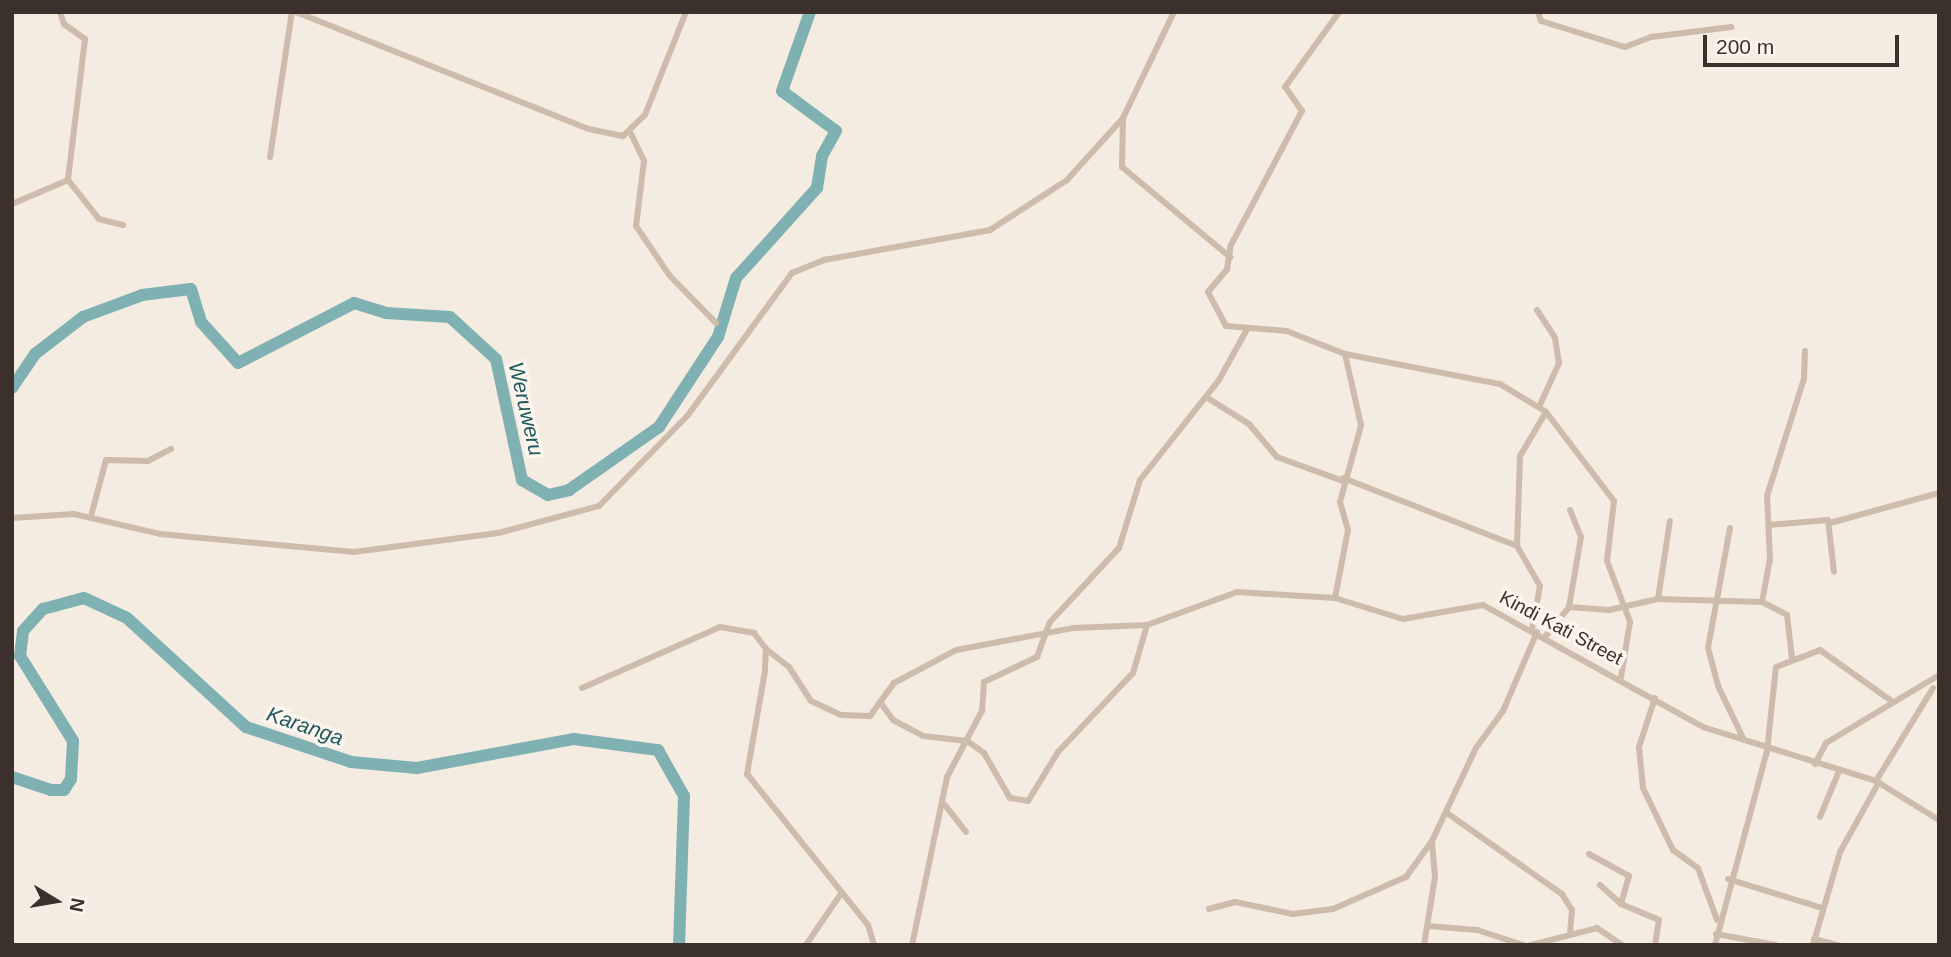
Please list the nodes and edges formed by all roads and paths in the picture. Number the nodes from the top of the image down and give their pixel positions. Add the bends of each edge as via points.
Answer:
1 (60, 12) edge
2 (294, 12) edge
3 (685, 12) edge
4 (1174, 12) edge
5 (1339, 12) edge
6 (1538, 12) edge
7 (1731, 27) dead end
8 (1123, 118) junction
9 (631, 134) junction
10 (270, 157) dead end
11 (68, 180) junction
12 (12, 204) edge
13 (123, 225) dead end
14 (1230, 257) junction
15 (1537, 310) dead end
16 (716, 323) dead end
17 (1247, 331) junction
18 (1805, 351) dead end
19 (1345, 354) junction
20 (1206, 397) junction
21 (1543, 410) junction
22 (171, 449) dead end
23 (1343, 480) junction
24 (1939, 493) edge
25 (1570, 510) dead end
26 (91, 516) junction
27 (12, 518) edge
28 (1670, 521) dead end
29 (1830, 523) junction
30 (1769, 525) junction
31 (1730, 528) dead end
32 (1517, 546) junction
33 (1833, 572) dead end
34 (1335, 598) junction
35 (1658, 599) junction
36 (1762, 602) junction
37 (1718, 604) junction
38 (1626, 606) junction
39 (1569, 607) junction
40 (1147, 625) junction
41 (1534, 631) junction
42 (1047, 632) junction
43 (1545, 637) junction
44 (765, 649) junction
45 (1791, 658) junction
46 (1939, 675) edge
47 (1621, 677) junction
48 (1926, 682) junction
49 (582, 688) dead end
50 (1936, 689) edge
51 (1656, 698) junction
52 (880, 702) junction
53 (1894, 702) junction
54 (1744, 740) junction
55 (967, 741) junction
56 (1767, 751) junction
57 (1815, 764) junction
58 (1839, 771) junction
59 (1877, 782) junction
60 (944, 803) junction
61 (1447, 813) junction
62 (1820, 817) dead end
63 (1939, 820) edge
64 (966, 832) dead end
65 (1432, 841) junction
66 (1589, 854) dead end
67 (1728, 879) junction
68 (1600, 885) dead end
69 (842, 892) junction
70 (1621, 904) junction
71 (1822, 908) junction
72 (1209, 909) dead end
73 (1717, 923) junction
74 (1428, 926) junction
75 (1570, 931) junction
76 (1716, 934) junction
77 (1814, 942) edge
78 (806, 945) edge
79 (874, 945) edge
80 (912, 945) edge
81 (1424, 945) edge
82 (1523, 945) edge
83 (1531, 945) edge
84 (1622, 945) edge
85 (1655, 945) edge
86 (1714, 945) edge
87 (1776, 945) edge
88 (1839, 945) edge

1 - 11 street via 64,24 85,39
2 - 9 street via 589,129
2 - 10 street
3 - 9 street
4 - 8 street
5 - 14 street via 1285,87 1302,111
6 - 7 street via 1541,20 1625,47
8 - 14 street via 1122,167
8 - 26 street via 1067,180 993,229 792,273 688,415 605,502 557,522 342,552 160,534
9 - 16 street via 644,161 636,226 670,276
11 - 12 street
11 - 13 street via 99,219
14 - 17 street via 1208,292 1222,323
15 - 21 street via 1555,338 1559,363
17 - 19 street via 1287,331
17 - 20 street
18 - 30 street via 1804,379 1769,487
19 - 21 street via 1500,384
19 - 23 street via 1361,425
20 - 23 street via 1249,424 1277,457
20 - 42 street via 1140,480 1119,548
21 - 32 street via 1520,456
21 - 38 street via 1614,501 1607,561
22 - 26 street via 148,461 106,460
23 - 32 street
23 - 34 street via 1339,506 1348,530
24 - 29 street
25 - 39 street via 1581,537
26 - 27 street
28 - 35 street
29 - 30 street
29 - 33 street
30 - 36 street
31 - 37 street
32 - 41 street via 1541,586
34 - 40 street, Kindi Kati Street via 1237,592
34 - 41 street, Kindi Kati Street via 1403,619 1483,604
35 - 37 street
35 - 38 street
36 - 37 street
36 - 45 street via 1787,615
37 - 54 street via 1709,659
38 - 39 street
38 - 47 street via 1630,633
39 - 43 street
40 - 42 street, Kindi Kati Street
40 - 55 street via 1133,673 1058,752 1028,801 1010,798 984,753
41 - 43 street, Kindi Kati Street
41 - 61 street via 1503,712 1476,748
42 - 52 street, Kindi Kati Street via 935,657 894,683
42 - 55 street via 1033,660 984,682 983,707
43 - 47 street, Kindi Kati Street
44 - 49 street via 743,627 720,627
44 - 52 street via 826,710 870,716
44 - 69 street via 745,767
45 - 53 street via 1824,652
45 - 56 street via 1772,673
46 - 48 street
47 - 51 street, Kindi Kati Street
48 - 50 street
48 - 53 street
50 - 59 street
51 - 54 street, Kindi Kati Street via 1703,727
51 - 73 street via 1639,747 1643,788 1673,850 1698,868
52 - 55 street via 893,720 923,736
53 - 57 street via 1826,743
54 - 56 street, Kindi Kati Street
55 - 60 street via 947,776
56 - 57 street, Kindi Kati Street
56 - 67 street
57 - 58 street, Kindi Kati Street
58 - 59 street, Kindi Kati Street
58 - 62 street
59 - 63 street, Kindi Kati Street
59 - 71 street via 1840,852
60 - 64 street
60 - 80 street
61 - 65 street
61 - 75 street via 1562,894 1572,910
65 - 72 street via 1406,877 1333,909 1293,914 1235,902
65 - 74 street via 1435,877
66 - 70 street via 1629,876
67 - 71 street
67 - 73 street
68 - 70 street
69 - 78 street
69 - 79 street via 868,925
70 - 85 street via 1659,920
71 - 77 street
73 - 76 street
74 - 81 street
74 - 82 street via 1477,930
75 - 83 street
75 - 84 street via 1605,930
76 - 86 street
76 - 87 street
77 - 88 street

